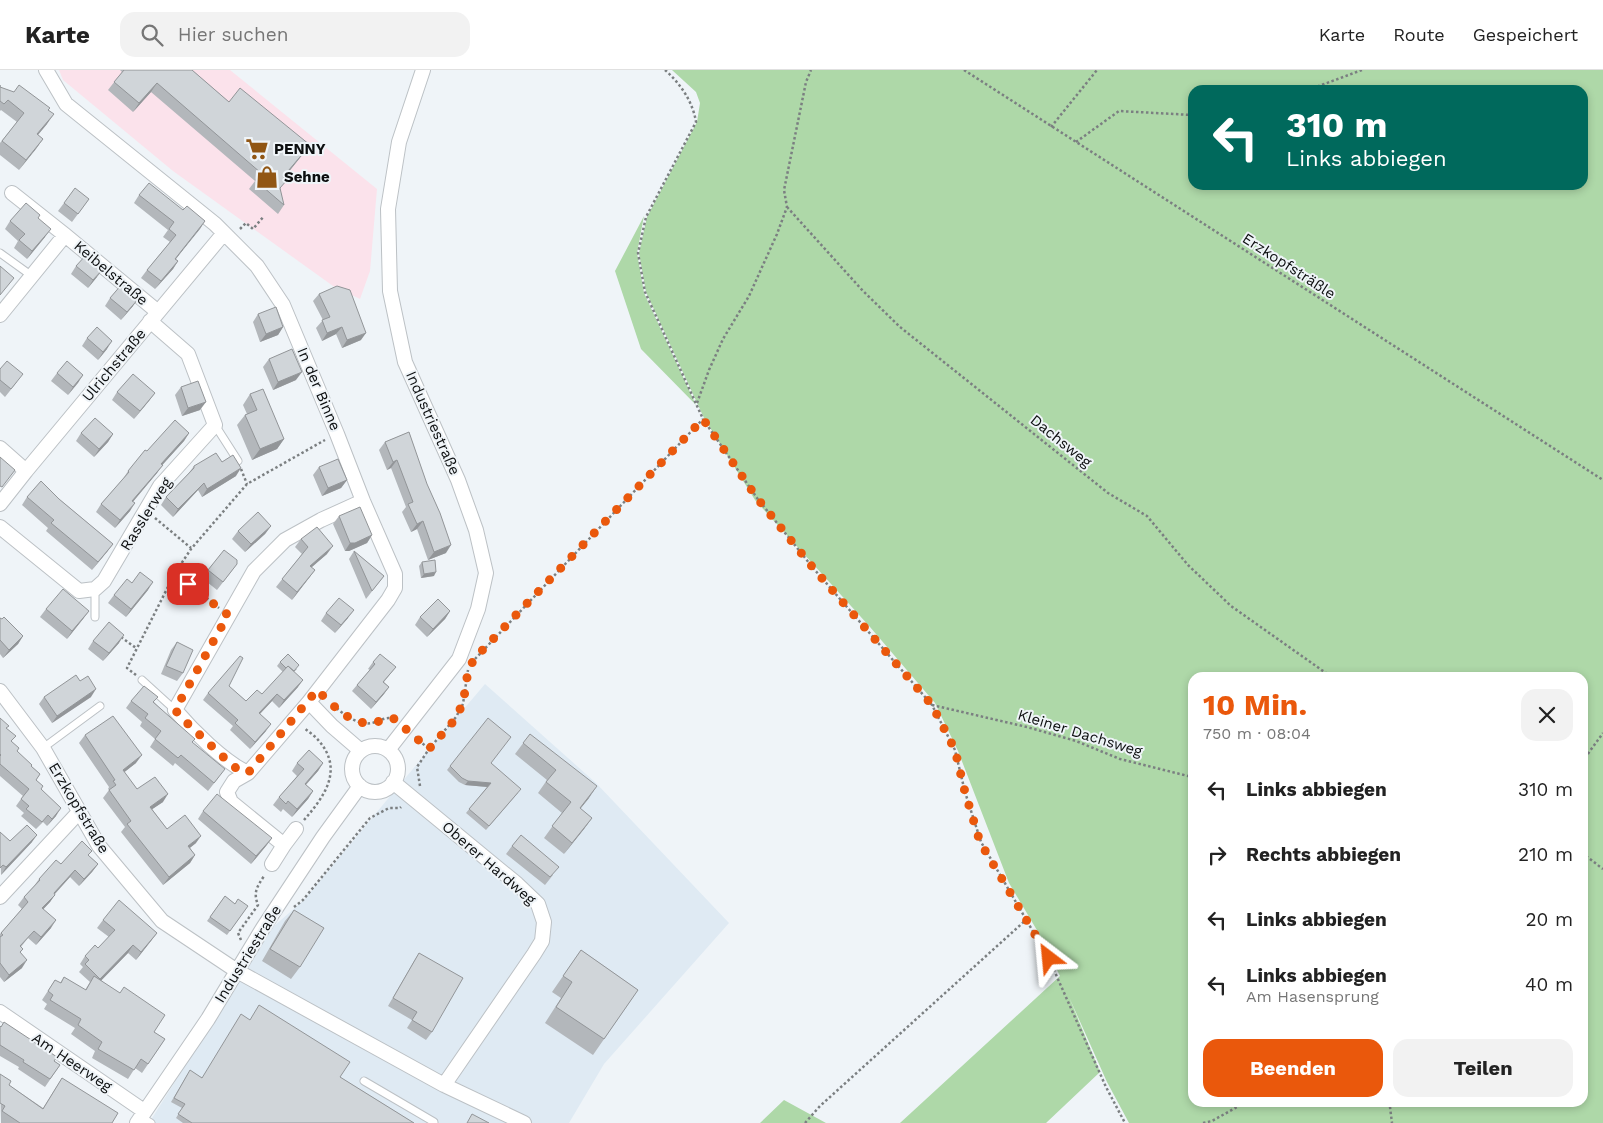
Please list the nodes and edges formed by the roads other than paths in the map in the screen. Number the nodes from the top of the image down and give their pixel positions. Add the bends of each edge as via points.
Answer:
1 (46, 70) edge
2 (423, 70) edge
3 (12, 193) dead end
4 (65, 235) junction
5 (227, 236) junction
6 (0, 253) edge
7 (33, 276) junction
8 (0, 315) edge
9 (154, 317) junction
10 (215, 425) junction
11 (0, 448) edge
12 (238, 461) edge
13 (26, 471) junction
14 (363, 500) junction
15 (0, 504) edge
16 (0, 526) edge
17 (95, 589) junction
18 (95, 617) dead end
19 (142, 680) dead end
20 (0, 690) edge
21 (308, 702) junction
22 (100, 706) dead end
23 (175, 710) junction
24 (43, 748) junction
25 (388, 750) junction
26 (361, 751) junction
27 (248, 773) junction
28 (393, 782) junction
29 (360, 786) junction
30 (79, 812) junction
31 (296, 828) road end
32 (284, 845) junction
33 (272, 864) road end
34 (0, 897) edge
35 (237, 971) junction
36 (0, 1012) edge
37 (364, 1081) dead end
38 (444, 1085) junction
39 (143, 1119) edge
40 (434, 1123) edge
41 (524, 1123) edge

1 - 5 street, In der Binne via 66,104
2 - 25 street, Industriestraße via 399,142 388,209 390,291 405,362 458,480 476,530 486,573 478,609 459,659
3 - 4 street, Keibelstraße
4 - 7 street, Keibelstraße
4 - 9 street, Keibelstraße
5 - 9 street, Ulrichstraße
5 - 14 street, In der Binne via 257,266 284,305
6 - 7 lane
7 - 8 street, Keibelstraße
9 - 10 street via 188,354
9 - 13 street, Ulrichstraße
10 - 12 lane
10 - 17 street, Rasslerweg via 160,486 104,582
11 - 13 street
13 - 15 street
14 - 21 street, In der Binne via 395,574 395,588
14 - 23 street via 285,540 254,571
16 - 17 street via 79,591
17 - 18 lane
19 - 23 lane
20 - 24 street, Erzkopfstraße
21 - 26 street
21 - 27 street, In der Binne
22 - 24 lane
23 - 27 street via 234,767
24 - 30 street, Erzkopfstraße
25 - 26 street via 371,746
25 - 28 street via 396,762 397,776
26 - 29 street via 352,766 354,778
27 - 32 street, In der Binne via 234,781 227,792 231,802
28 - 29 street via 388,788 374,792
28 - 38 street, Oberer Hardweg via 517,884 538,904 544,922 542,941
29 - 35 street, Industriestraße via 323,836
30 - 34 street
30 - 35 street, Erzkopfstraße via 99,846 162,920
31 - 32 street
32 - 33 street
35 - 38 street
35 - 39 street, Industriestraße
36 - 39 street, Am Heerweg
37 - 40 lane
38 - 41 street

